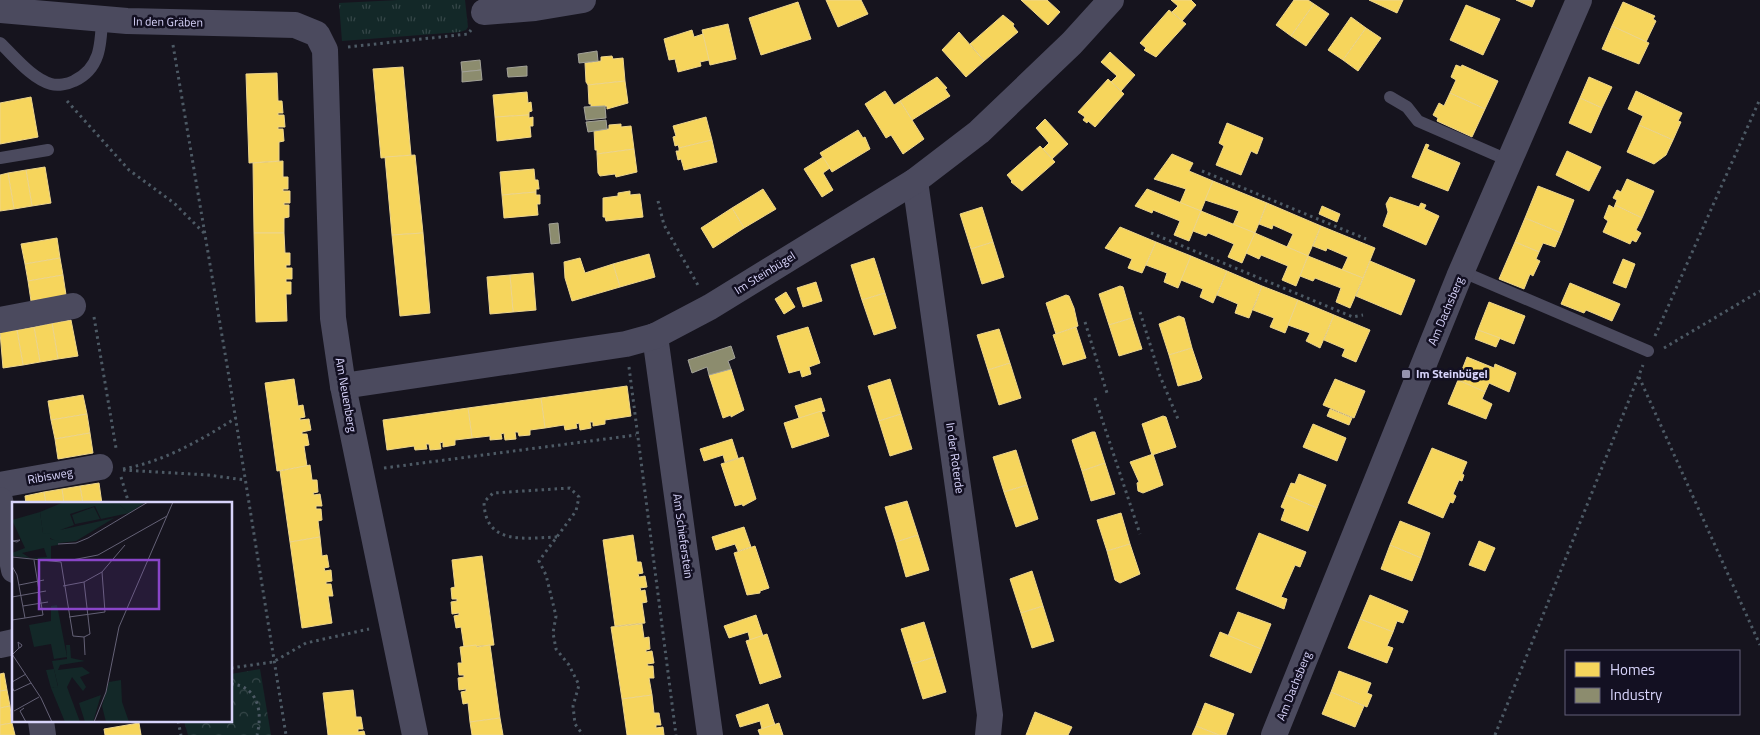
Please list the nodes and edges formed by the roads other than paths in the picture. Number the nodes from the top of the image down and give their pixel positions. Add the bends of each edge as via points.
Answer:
1 (583, 0) edge
2 (1110, 0) edge
3 (1579, 0) edge
4 (0, 10) edge
5 (484, 12) road end
6 (102, 19) junction
7 (0, 43) edge
8 (325, 50) joint
9 (1390, 97) dead end
10 (48, 150) dead end
11 (0, 158) edge
12 (1510, 161) junction
13 (915, 181) junction
14 (1463, 272) junction
15 (73, 306) road end
16 (0, 320) edge
17 (655, 336) junction
18 (1648, 351) road end
19 (343, 386) junction
20 (112, 462) road end
21 (0, 485) edge
22 (0, 500) edge
23 (12, 560) edge
24 (41, 722) edge
25 (43, 735) edge
26 (415, 735) edge
27 (710, 735) edge
28 (988, 735) edge
29 (1274, 735) edge

1 - 5 street
2 - 13 street, Im Steinbügel via 1072,43 979,132
3 - 12 street, Am Dachsberg
4 - 6 street, In den Gräben
6 - 7 lane via 101,44 92,69 68,84 51,84 37,76
6 - 8 street, In den Gräben via 295,25 317,34
8 - 19 street, Am Neuenberg via 333,318
9 - 12 lane via 1407,107 1418,121
10 - 11 lane
12 - 14 street, Am Dachsberg
13 - 17 street, Im Steinbügel via 710,307
13 - 28 street, In der Roterde via 989,705
14 - 18 lane
14 - 29 street, Am Dachsberg
15 - 16 street
17 - 19 street, Im Steinbügel via 626,344
17 - 27 street, Am Schieferstein
19 - 26 street, Am Neuenberg
20 - 21 street, Ribisweg
22 - 23 street
24 - 25 street

